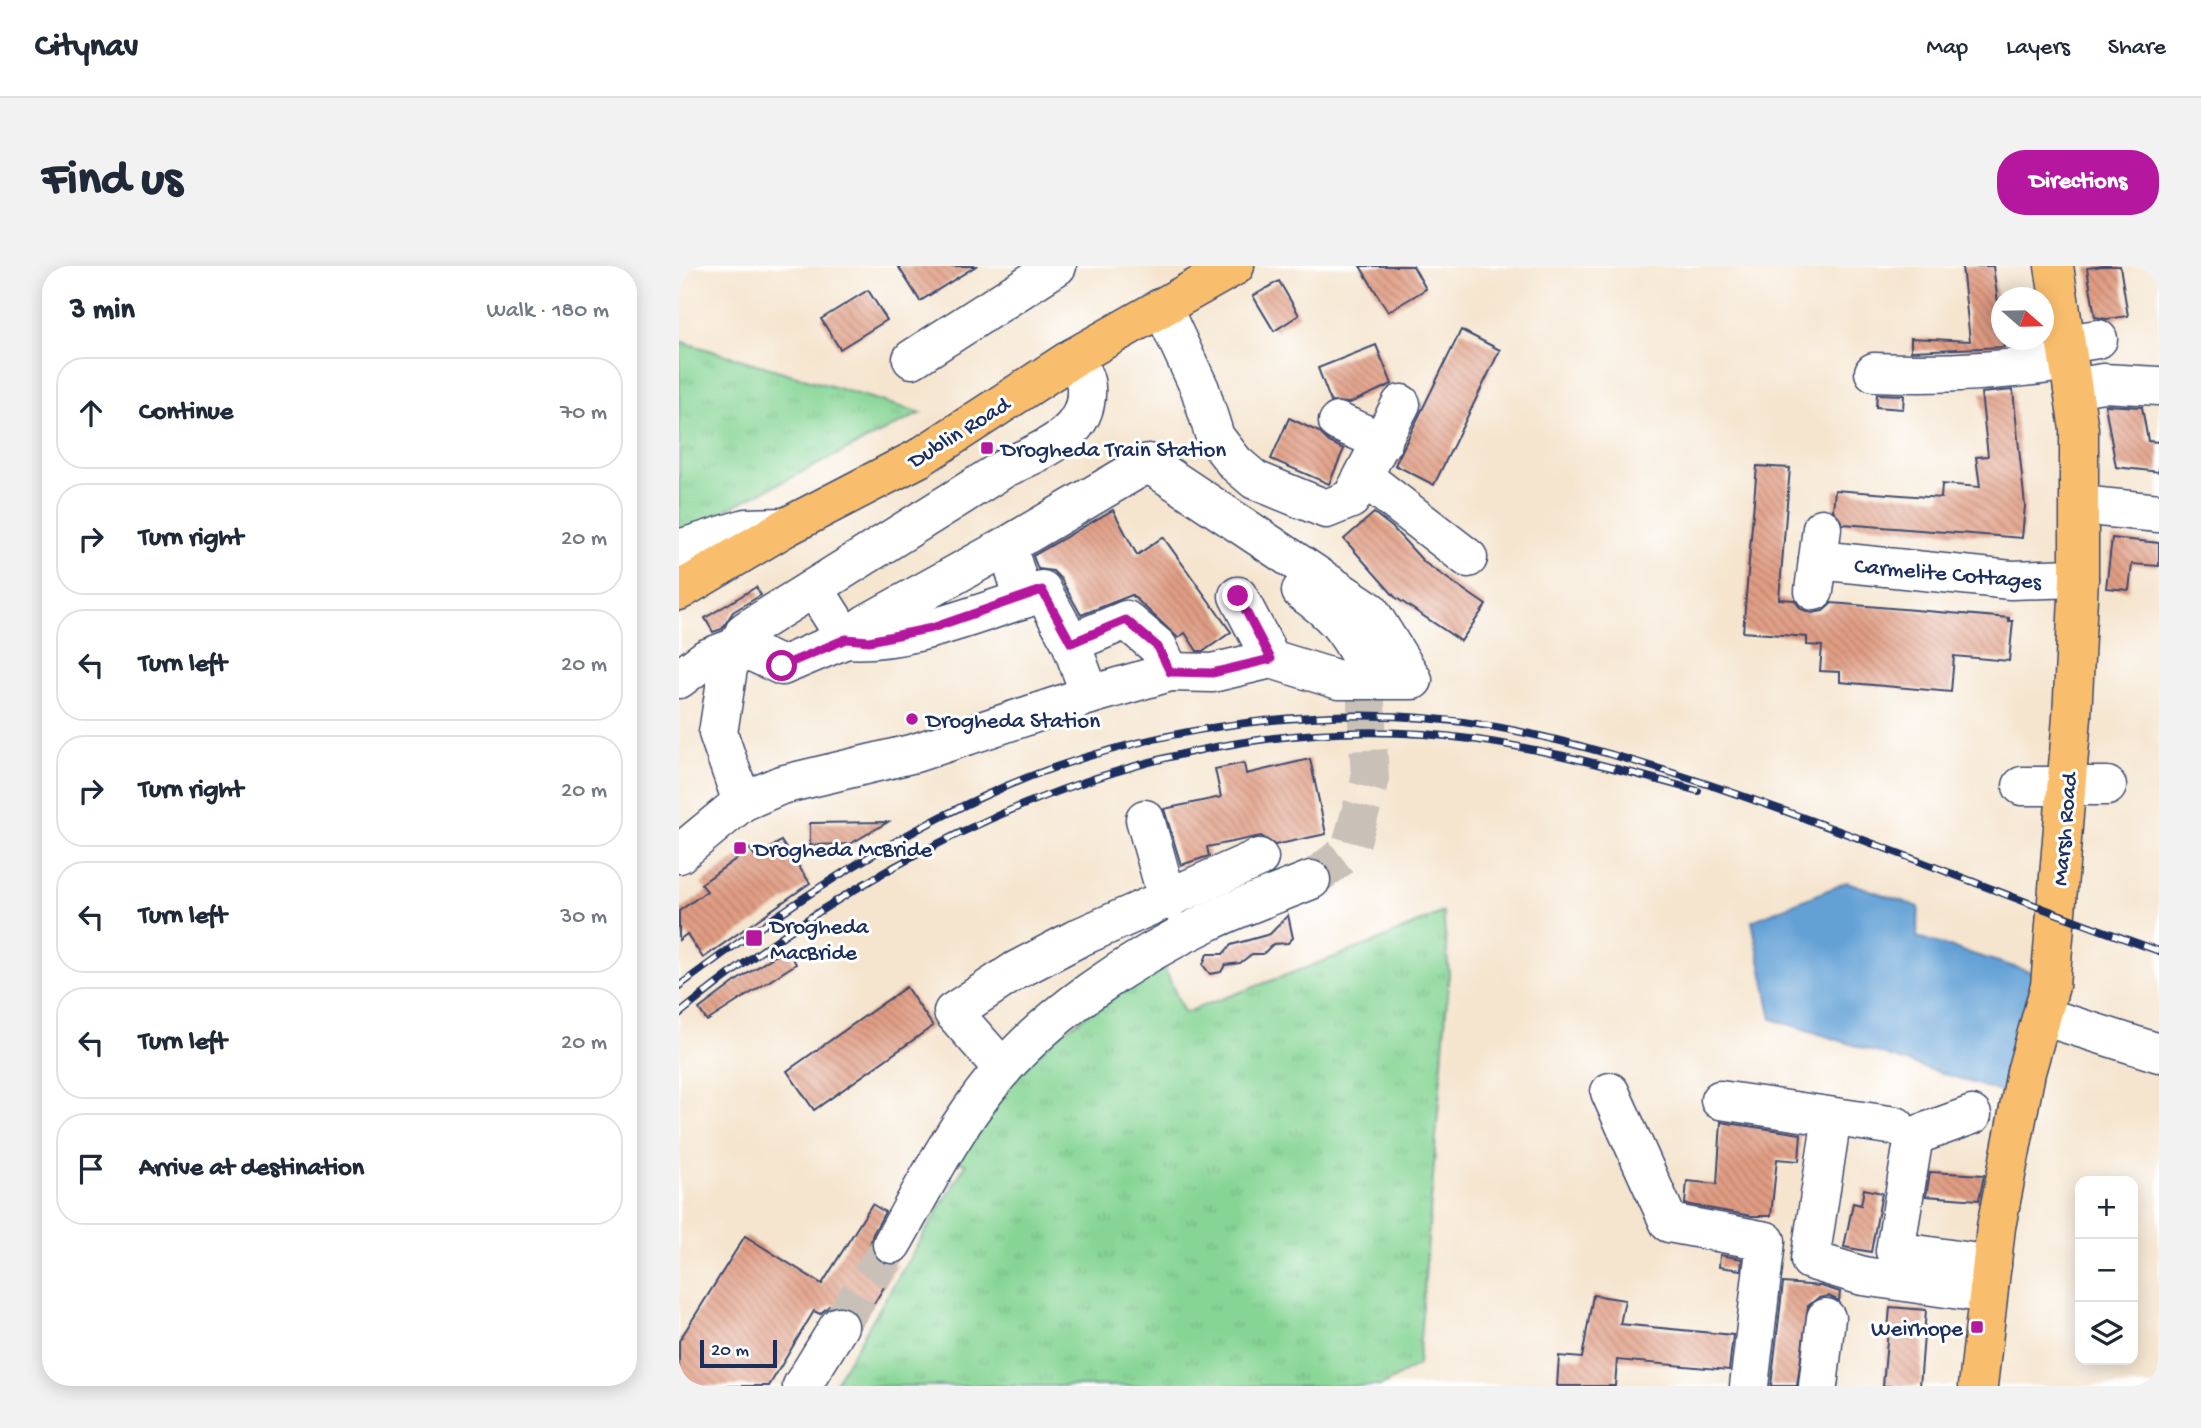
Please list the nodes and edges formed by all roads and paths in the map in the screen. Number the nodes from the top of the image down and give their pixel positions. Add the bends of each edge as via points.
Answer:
1 (1057, 266) edge
2 (1235, 266) edge
3 (2054, 266) edge
4 (1162, 307) junction
5 (1074, 357) junction
6 (2076, 358) junction
7 (912, 359) dead end
8 (1874, 372) dead end
9 (2159, 386) edge
10 (1401, 404) dead end
11 (1338, 422) dead end
12 (1383, 442) junction
13 (1129, 473) junction
14 (1365, 478) junction
15 (2080, 505) junction
16 (2159, 513) edge
17 (786, 527) junction
18 (1007, 546) junction
19 (679, 549) edge
20 (1468, 558) dead end
21 (1818, 560) dead end
22 (2079, 578) junction
23 (814, 588) junction
24 (679, 591) edge
25 (1238, 596) dead end
26 (1024, 599) junction
27 (846, 639) junction
28 (1071, 643) junction
29 (739, 646) junction
30 (1271, 659) junction
31 (1364, 664) tunnel mouth
32 (1170, 672) junction
33 (679, 679) edge
34 (1090, 695) junction
35 (2022, 786) dead end
36 (2067, 786) junction
37 (2107, 786) dead end
38 (743, 803) junction
39 (1145, 819) dead end
40 (679, 854) edge
41 (1259, 858) dead end
42 (1311, 880) tunnel mouth
43 (1168, 901) junction
44 (2042, 1016) junction
45 (2159, 1054) edge
46 (1003, 1069) junction
47 (1610, 1092) dead end
48 (1720, 1100) dead end
49 (1972, 1115) dead end
50 (1832, 1117) junction
51 (1896, 1126) dead end
52 (892, 1244) tunnel mouth
53 (1990, 1279) junction
54 (1826, 1318) dead end
55 (839, 1326) tunnel mouth
56 (802, 1386) edge
57 (1749, 1386) edge
58 (1818, 1386) edge
59 (1978, 1386) edge

1 - 7 street
2 - 4 main road, Dublin Road
3 - 6 main road, Marsh Road
4 - 5 main road, Dublin Road
4 - 14 street via 1200,389 1215,437 1255,480 1326,509 1351,499
5 - 17 main road, Dublin Road via 919,458
5 - 23 street via 1086,385 1085,406 1073,430
6 - 8 street via 2009,371
6 - 9 street via 2103,383
6 - 15 main road, Marsh Road
10 - 12 street
11 - 12 street
12 - 14 street
13 - 18 street
13 - 30 street via 1148,463 1370,611 1413,680 1339,680
13 - 31 street via 1327,609 1349,633
14 - 20 street
15 - 16 street
15 - 22 main road, Marsh Road
17 - 19 street via 745,528
17 - 24 main road, Dublin Road
18 - 26 street
18 - 27 street
21 - 22 street, Carmelite Cottages via 2011,580
22 - 36 main road, Marsh Road
23 - 27 street
23 - 29 street via 745,631
25 - 30 street
26 - 27 street via 932,628 869,641
26 - 28 street via 1042,590
27 - 29 street via 782,666
28 - 32 street via 1126,620 1158,647
28 - 34 street
29 - 33 street via 707,658
29 - 38 street via 728,668 718,733
30 - 32 street via 1212,673
32 - 34 street
34 - 38 street via 915,753 781,785
35 - 36 street
36 - 37 street
36 - 44 main road, Marsh Road via 2050,986
38 - 40 street
39 - 43 street
41 - 43 street
42 - 46 street via 1208,921 1147,954 1027,1041
43 - 46 street via 1080,937 1015,971 953,1012
44 - 45 street
44 - 53 main road, Marsh Road via 2018,1110
46 - 52 street via 957,1131
47 - 57 street via 1669,1223 1766,1241
48 - 50 street
49 - 53 street via 1914,1136 1895,1251
50 - 51 street
50 - 53 street via 1810,1260 1863,1276
53 - 59 main road, Marsh Road
54 - 58 street
55 - 56 street

